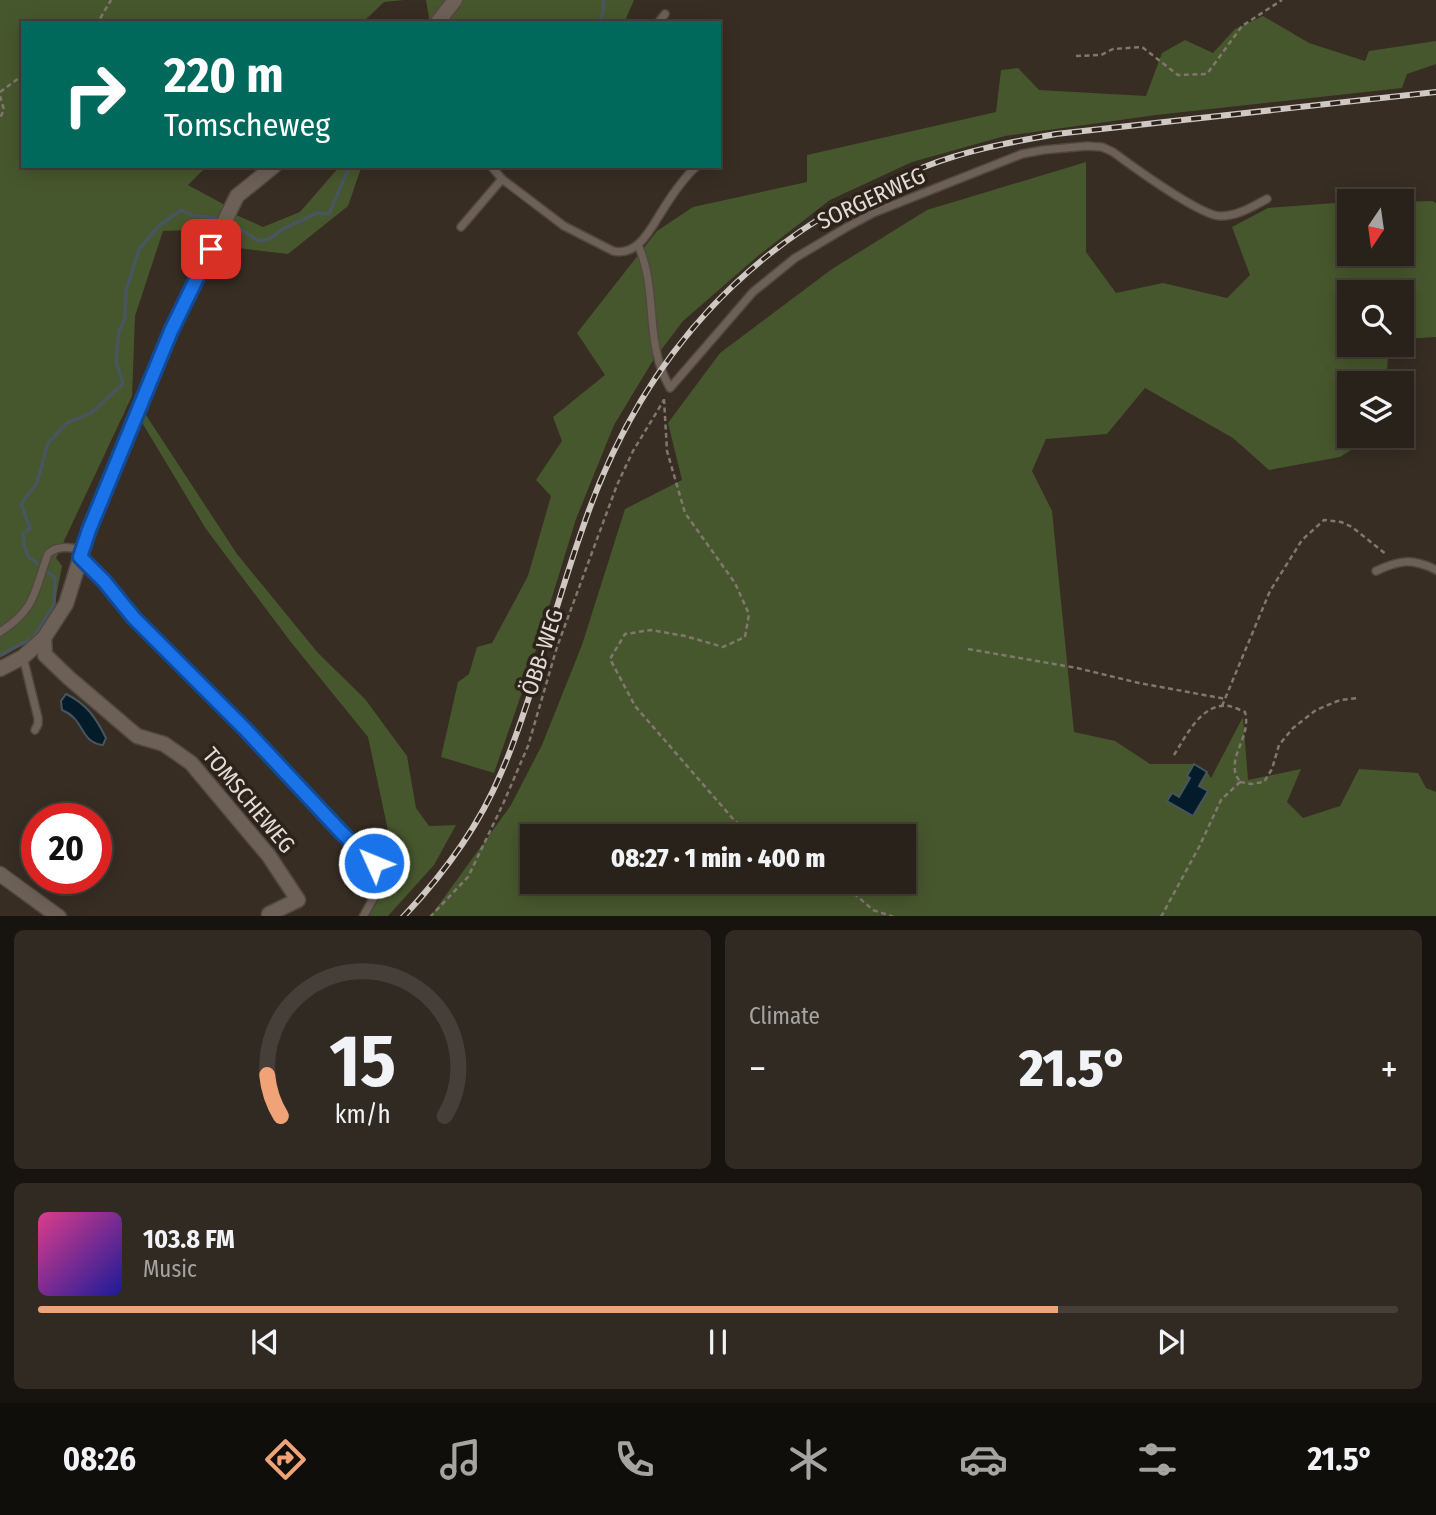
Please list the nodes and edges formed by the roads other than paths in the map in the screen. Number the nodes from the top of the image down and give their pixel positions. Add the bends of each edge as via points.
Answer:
1 (456, 0) edge
2 (666, 14) dead end
3 (439, 21) edge
4 (660, 21) edge
5 (272, 168) edge
6 (493, 168) edge
7 (696, 168) edge
8 (502, 179) junction
9 (1267, 199) dead end
10 (461, 227) dead end
11 (638, 244) junction
12 (81, 554) junction
13 (1436, 570) edge
14 (1377, 571) dead end
15 (0, 632) edge
16 (44, 638) junction
17 (23, 657) junction
18 (0, 669) edge
19 (35, 730) dead end
20 (0, 874) edge
21 (269, 914) dead end
22 (60, 916) edge
23 (363, 916) edge

1 - 3 street
2 - 4 lane
5 - 12 street via 237,196 171,331
6 - 8 lane
7 - 11 lane
8 - 10 lane
8 - 11 lane via 564,226 613,251 621,253
9 - 11 lane, SORGERWEG via 1234,215 1218,217 1102,147 1022,154 873,213 795,258 753,292 670,388 661,368 646,262
12 - 15 lane via 69,547 48,554 36,594 25,611
12 - 16 street via 66,604
12 - 23 lane via 134,618 374,863 380,873
13 - 14 lane via 1413,562 1394,562
16 - 17 street
16 - 21 street, TOMSCHEWEG via 45,655 137,736 164,744 191,763 270,856 298,900
17 - 18 street
17 - 19 lane via 38,718
20 - 22 street

